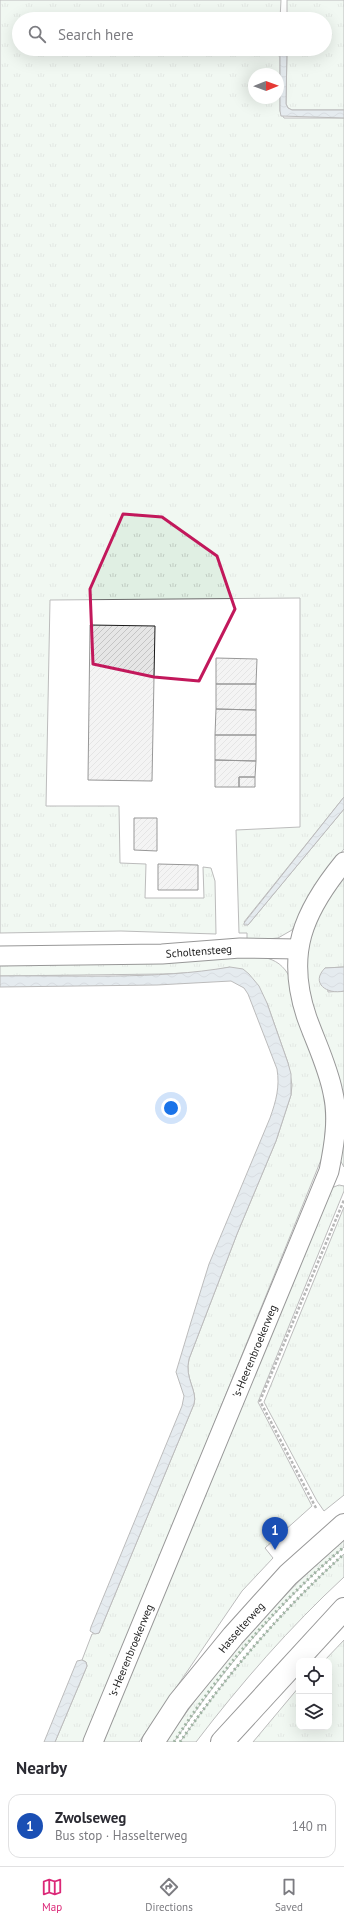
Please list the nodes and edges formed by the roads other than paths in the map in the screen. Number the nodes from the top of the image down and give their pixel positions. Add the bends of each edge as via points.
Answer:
1 (344, 862) edge
2 (298, 949) junction
3 (0, 956) edge
4 (344, 1525) edge
5 (344, 1609) edge
6 (93, 1742) edge
7 (153, 1742) edge
8 (222, 1742) edge

1 - 2 street via 313,905
2 - 3 street, Scholtensteeg via 240,948 162,954
2 - 6 street, 's-Heerenbroekerweg via 298,974 307,1016 334,1093 336,1128 329,1171
4 - 7 main road, Hasselterweg via 288,1575 233,1636 179,1702
5 - 8 main road

